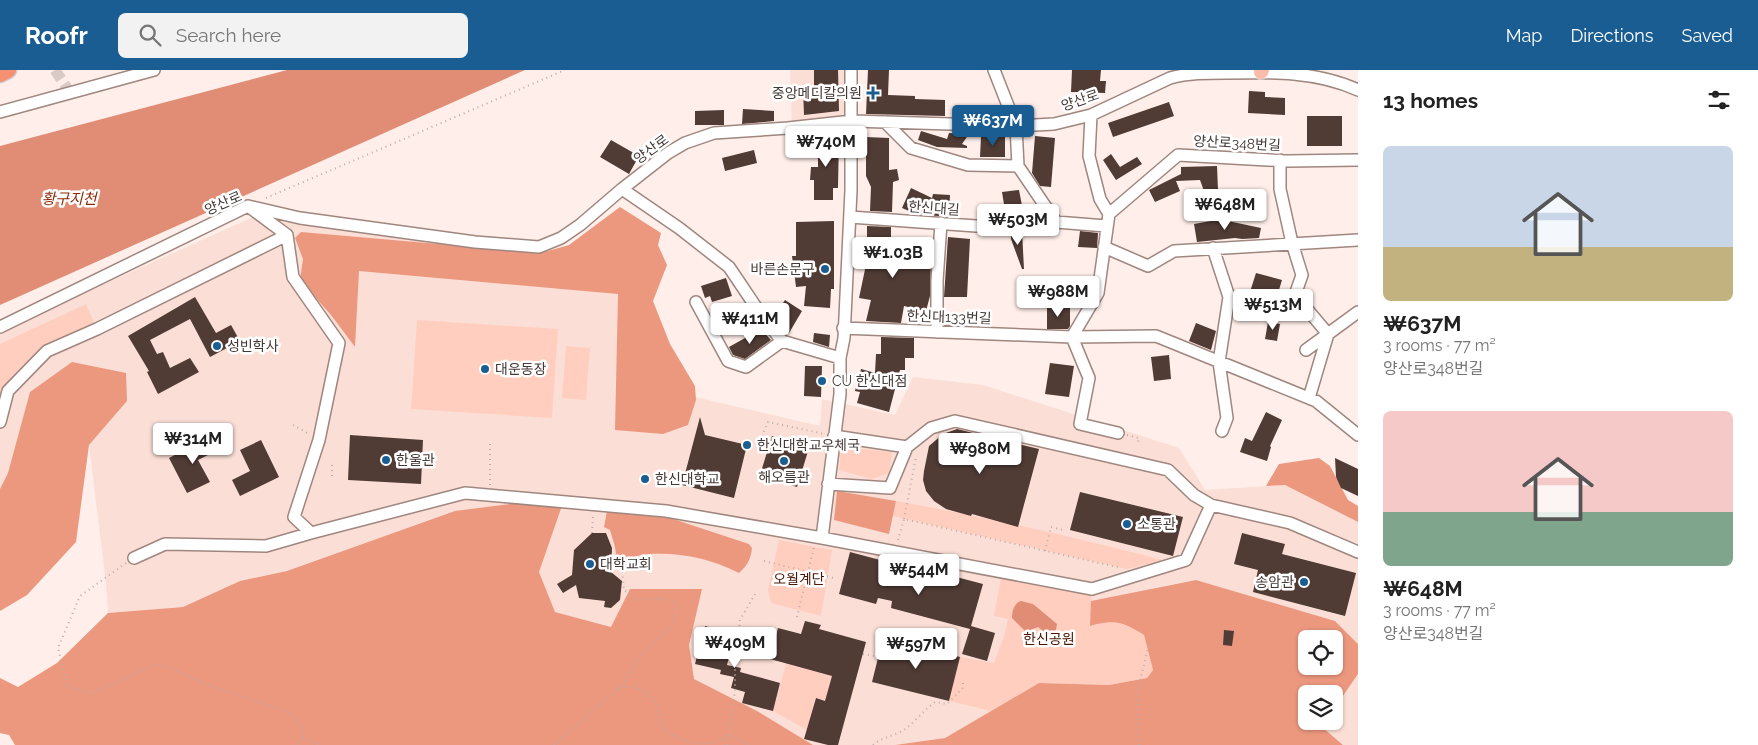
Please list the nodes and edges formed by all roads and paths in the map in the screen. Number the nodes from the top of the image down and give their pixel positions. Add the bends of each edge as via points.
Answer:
1 (8, 70) edge
2 (154, 70) edge
3 (565, 70) edge
4 (851, 70) edge
5 (994, 70) edge
6 (1262, 71) edge
7 (0, 74) edge
8 (1358, 90) edge
9 (0, 112) edge
10 (1091, 114) junction
11 (852, 121) junction
12 (885, 122) junction
13 (1016, 126) junction
14 (1280, 160) junction
15 (1358, 160) edge
16 (1018, 166) junction
17 (622, 189) junction
18 (248, 206) junction
19 (850, 217) junction
20 (1107, 220) junction
21 (1056, 222) junction
22 (942, 224) junction
23 (287, 235) junction
24 (1356, 241) edge
25 (1292, 243) junction
26 (1104, 247) junction
27 (1213, 248) junction
28 (696, 302) dead end
29 (1358, 312) edge
30 (0, 326) edge
31 (843, 328) junction
32 (937, 332) junction
33 (1328, 334) junction
34 (1072, 337) junction
35 (782, 341) junction
36 (1306, 350) dead end
37 (840, 358) junction
38 (1219, 362) junction
39 (1309, 398) junction
40 (0, 422) edge
41 (293, 424) dead end
42 (1222, 431) dead end
43 (1118, 433) joint
44 (1358, 435) edge
45 (834, 436) junction
46 (319, 440) junction
47 (760, 441) dead end
48 (490, 444) dead end
49 (1137, 445) dead end
50 (912, 450) junction
51 (332, 464) dead end
52 (332, 479) dead end
53 (828, 484) junction
54 (490, 495) junction
55 (594, 504) junction
56 (1211, 505) junction
57 (904, 519) junction
58 (1063, 530) dead end
59 (311, 533) junction
60 (592, 533) dead end
61 (819, 537) junction
62 (1045, 551) junction
63 (895, 552) junction
64 (1358, 552) edge
65 (134, 558) joint
66 (764, 561) dead end
67 (1127, 569) dead end
68 (622, 570) dead end
69 (809, 572) junction
70 (834, 578) dead end
71 (755, 594) dead end
72 (797, 618) dead end
73 (1149, 644) dead end
74 (863, 654) dead end
75 (879, 657) dead end
76 (963, 681) dead end
77 (618, 688) junction
78 (729, 735) junction
79 (303, 738) junction
80 (296, 745) edge
81 (320, 745) edge
82 (554, 745) edge
83 (727, 745) edge
84 (750, 745) edge
85 (873, 745) edge
86 (1139, 745) edge

1 - 7 highway
2 - 9 street
3 - 18 path
4 - 11 street
5 - 13 street
6 - 8 street, 양산로 via 1302,74 1342,82
6 - 10 street, 양산로 via 1184,74
10 - 13 street, 양산로 via 1054,124
10 - 20 street via 1089,156
11 - 12 street, 양산로
11 - 17 street, 양산로 via 714,133 668,153
11 - 19 street
12 - 13 street, 양산로
12 - 16 street via 911,148 968,165
13 - 16 street
14 - 15 street, 양산로348번길
14 - 20 street, 양산로348번길 via 1178,155
14 - 25 street via 1280,189
16 - 21 street
17 - 18 street, 양산로 via 580,225 539,247 475,242 300,218
17 - 35 street via 729,267
18 - 23 street
18 - 30 street, 양산로
19 - 22 street, 한신대길
19 - 31 street
20 - 21 street, 한신대길
20 - 26 street
21 - 22 street, 한신대길 via 976,226
22 - 32 street
23 - 40 street via 47,351 8,391
23 - 46 street via 293,277 339,343
24 - 25 street
25 - 27 street
25 - 33 street via 1302,275 1295,295
26 - 27 street via 1148,266 1174,251
26 - 34 street via 1098,293
27 - 38 street via 1229,297
28 - 35 street via 728,361 746,368
29 - 33 street
31 - 32 street, 한신대133번길
31 - 37 street
32 - 34 street, 한신대133번길
33 - 36 street
33 - 39 street
34 - 38 street, 한신대133번길 via 1156,336
34 - 43 street via 1089,378 1080,424
35 - 37 street
37 - 45 street via 840,394
38 - 39 street, 한신대133번길
38 - 42 street via 1227,418
39 - 44 street, 한신대133번길
41 - 46 path
43 - 49 path via 1139,438
45 - 47 path via 768,422
45 - 50 street
45 - 53 street
46 - 59 street via 294,517
48 - 54 path
50 - 53 street via 890,488
50 - 56 street via 931,428 954,422 1168,470 1194,495
50 - 57 path
51 - 52 path
53 - 61 street
54 - 55 street
54 - 59 street via 465,493
55 - 60 path
55 - 61 street via 666,511
56 - 63 street via 1186,560 1092,590
56 - 64 street via 1290,523
57 - 62 path
57 - 63 path
58 - 62 path via 1051,527
59 - 65 street via 266,546 165,544
61 - 63 street
61 - 69 path
62 - 67 path
65 - 79 path via 80,596 58,648 67,687 94,693 154,665 168,667 203,683 289,713 300,726
66 - 69 path
68 - 77 path via 624,590 637,600 658,598 674,601 676,616 672,626 644,653
69 - 70 path
69 - 72 path
71 - 78 path via 740,620
73 - 86 path via 1137,693
74 - 75 path
76 - 85 path via 963,688 947,704 935,702 898,734
77 - 78 path via 633,686 648,694 670,735 704,744
77 - 82 path
78 - 83 path
78 - 84 path
79 - 80 path
79 - 81 path

